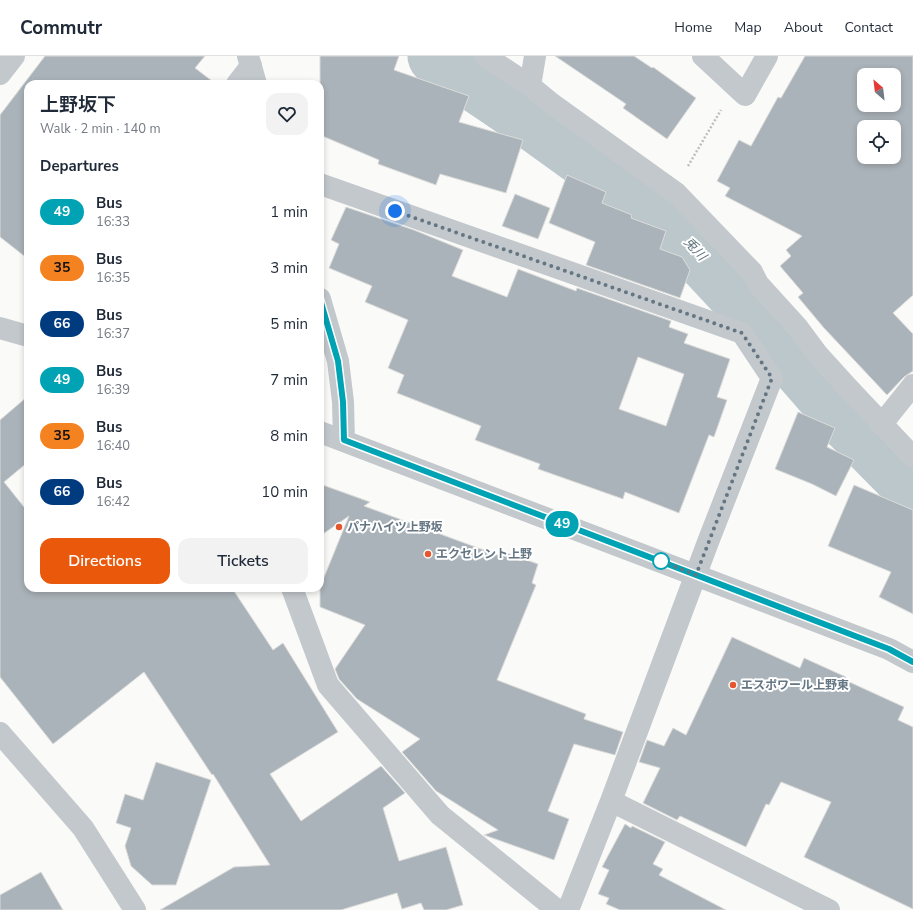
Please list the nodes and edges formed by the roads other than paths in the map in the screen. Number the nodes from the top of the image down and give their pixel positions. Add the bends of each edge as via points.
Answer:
1 (14, 56) edge
2 (485, 56) edge
3 (535, 56) edge
4 (703, 56) edge
5 (767, 56) edge
6 (252, 69) edge
7 (0, 74) edge
8 (241, 80) edge
9 (530, 86) junction
10 (324, 185) edge
11 (324, 313) edge
12 (0, 328) edge
13 (24, 335) edge
14 (913, 385) edge
15 (881, 425) junction
16 (324, 433) edge
17 (344, 440) junction
18 (913, 457) edge
19 (696, 575) junction
20 (293, 592) edge
21 (913, 662) edge
22 (0, 733) edge
23 (611, 801) junction
24 (135, 910) edge
25 (557, 910) edge
26 (568, 910) edge
27 (829, 910) edge

1 - 7 street
2 - 9 street
3 - 9 street
4 - 5 street via 745,95
6 - 8 street
9 - 15 street via 676,193 752,272 758,284
10 - 19 street via 742,333 772,378
11 - 17 street via 338,361
12 - 13 street
14 - 15 street
15 - 18 street
16 - 17 street
17 - 19 street
19 - 21 street via 889,649
19 - 23 street
20 - 25 street via 328,685 440,815
22 - 24 street via 83,828
23 - 26 street
23 - 27 street

